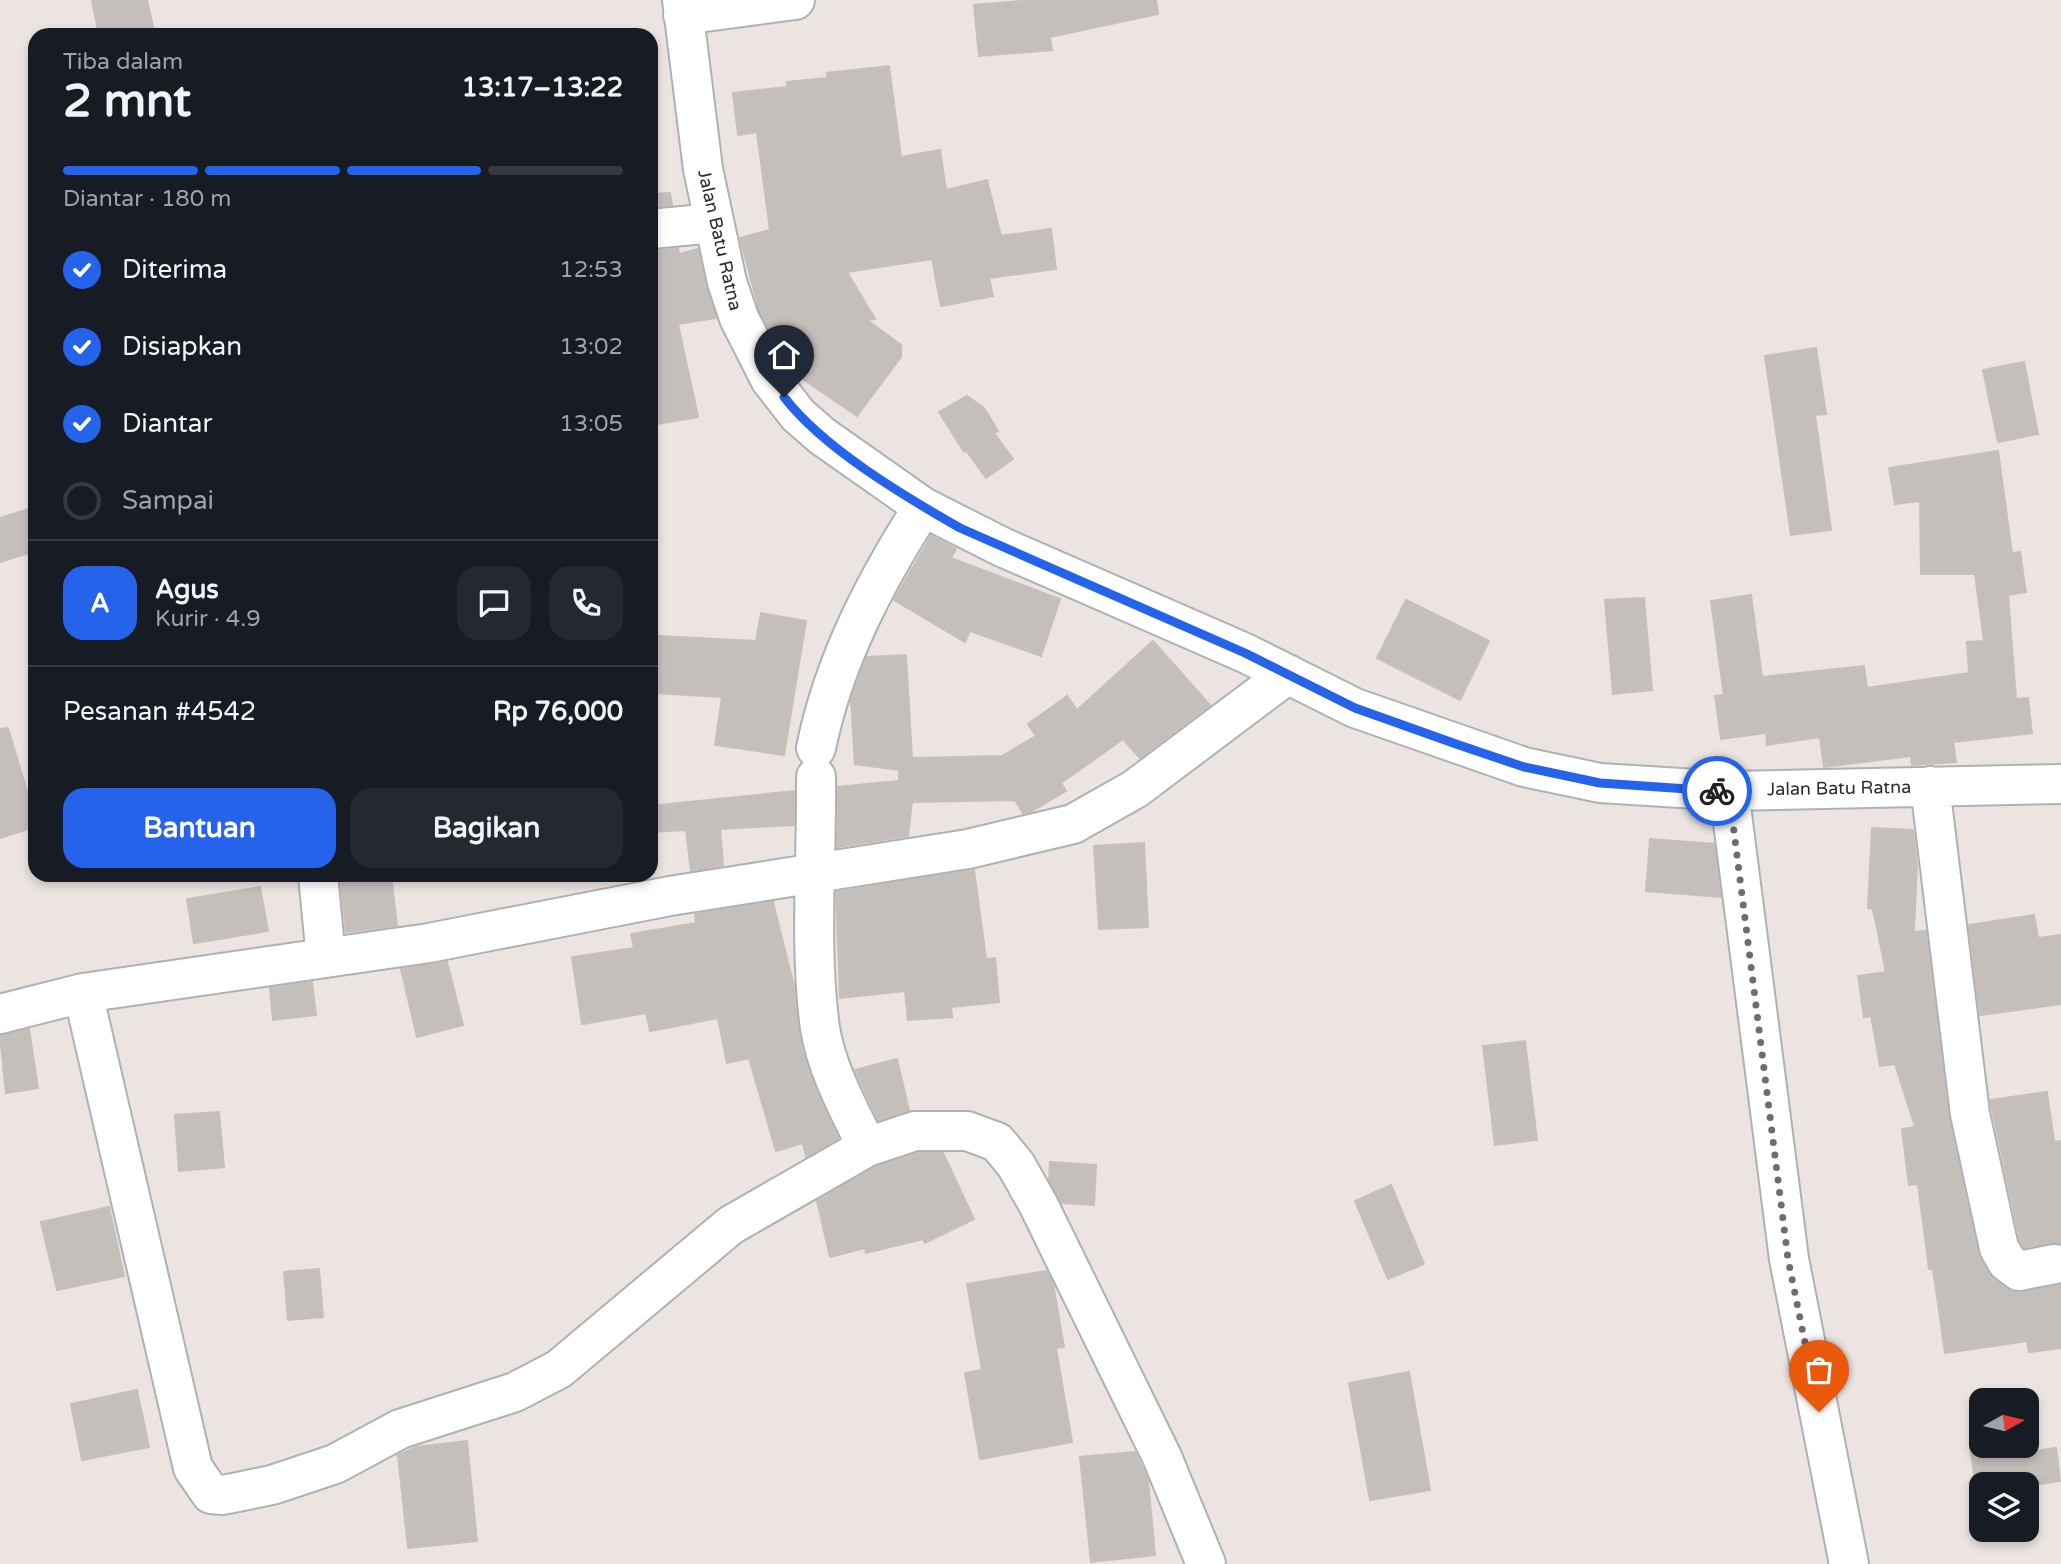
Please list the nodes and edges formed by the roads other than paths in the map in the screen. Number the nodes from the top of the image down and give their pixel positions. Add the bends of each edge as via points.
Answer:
1 (796, 0) edge
2 (682, 8) edge
3 (714, 223) junction
4 (658, 228) edge
5 (923, 507) junction
6 (1287, 674) junction
7 (2061, 784) edge
8 (1930, 786) junction
9 (1729, 792) junction
10 (817, 872) junction
11 (319, 882) edge
12 (326, 958) junction
13 (83, 993) junction
14 (0, 1014) edge
15 (867, 1147) junction
16 (2055, 1264) dead end
17 (1206, 1564) edge
18 (1849, 1564) edge

1 - 2 street
2 - 3 street, Jalan Batu Ratna
3 - 4 street
3 - 5 street, Jalan Batu Ratna via 739,318 770,379 798,415 822,436
5 - 6 street, Jalan Batu Ratna
5 - 10 street via 888,562 826,697 816,762
6 - 9 street, Jalan Batu Ratna via 1355,708 1524,767 1600,783
6 - 10 street via 1135,789 1073,824 968,849
7 - 8 street, Jalan Batu Ratna
8 - 9 street, Jalan Batu Ratna
8 - 16 street via 1970,1114 1999,1248 2019,1271
9 - 18 street via 1788,1259
10 - 12 street
10 - 15 street via 815,960 820,1029 831,1069
11 - 12 street
12 - 13 street
13 - 14 street
13 - 15 street via 193,1468 211,1494 272,1485 335,1464 400,1429 515,1392 559,1369 731,1225
15 - 17 street via 915,1132 967,1131 997,1142 1016,1165 1162,1457

